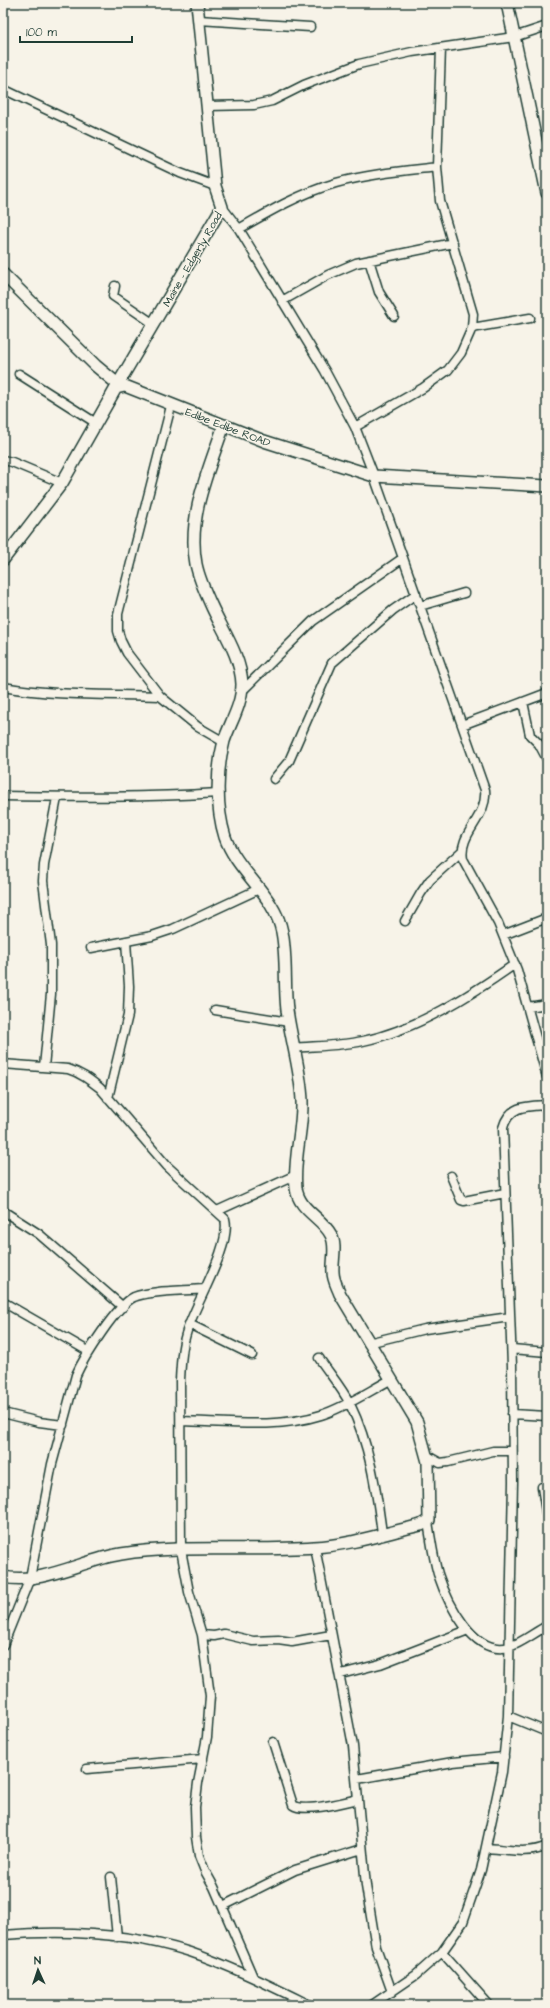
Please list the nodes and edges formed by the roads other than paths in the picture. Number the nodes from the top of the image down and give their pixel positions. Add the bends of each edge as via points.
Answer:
1 (197, 3) edge
2 (507, 3) edge
3 (200, 20) junction
4 (547, 26) edge
5 (310, 27) dead end
6 (514, 37) junction
7 (441, 48) junction
8 (3, 89) edge
9 (208, 106) junction
10 (542, 148) edge
11 (436, 167) junction
12 (215, 186) junction
13 (547, 193) edge
14 (222, 207) junction
15 (239, 229) junction
16 (453, 243) junction
17 (369, 260) junction
18 (3, 274) edge
19 (115, 286) dead end
20 (282, 300) junction
21 (394, 316) dead end
22 (530, 318) dead end
23 (154, 324) junction
24 (472, 328) junction
25 (19, 374) dead end
26 (119, 385) junction
27 (171, 406) junction
28 (96, 423) junction
29 (224, 425) junction
30 (355, 428) junction
31 (3, 460) edge
32 (374, 476) junction
33 (62, 482) junction
34 (547, 486) edge
35 (403, 558) junction
36 (3, 560) edge
37 (464, 593) dead end
38 (416, 594) junction
39 (420, 606) junction
40 (3, 687) edge
41 (241, 692) junction
42 (547, 693) edge
43 (160, 696) junction
44 (523, 702) junction
45 (462, 725) junction
46 (224, 742) junction
47 (547, 759) edge
48 (274, 779) dead end
49 (218, 793) junction
50 (3, 796) edge
51 (57, 798) junction
52 (462, 851) junction
53 (259, 889) junction
54 (547, 918) edge
55 (405, 921) dead end
56 (503, 935) junction
57 (126, 941) junction
58 (91, 948) dead end
59 (515, 964) junction
60 (547, 1004) edge
61 (528, 1007) junction
62 (215, 1010) dead end
63 (289, 1022) junction
64 (293, 1048) junction
65 (3, 1064) edge
66 (44, 1067) junction
67 (547, 1076) edge
68 (108, 1098) junction
69 (547, 1105) edge
70 (296, 1175) junction
71 (451, 1176) dead end
72 (505, 1193) junction
73 (3, 1211) edge
74 (217, 1211) junction
75 (204, 1289) junction
76 (3, 1302) edge
77 (123, 1307) junction
78 (510, 1317) junction
79 (189, 1324) junction
80 (368, 1343) junction
81 (512, 1349) junction
82 (88, 1351) junction
83 (547, 1352) edge
84 (252, 1355) dead end
85 (319, 1358) dead end
86 (392, 1379) junction
87 (349, 1403) junction
88 (3, 1413) edge
89 (512, 1414) junction
90 (547, 1416) edge
91 (181, 1421) junction
92 (63, 1424) junction
93 (512, 1450) junction
94 (426, 1455) junction
95 (542, 1487) dead end
96 (547, 1518) edge
97 (428, 1522) junction
98 (382, 1534) junction
99 (315, 1547) junction
100 (181, 1550) junction
101 (3, 1577) edge
102 (30, 1578) junction
103 (547, 1626) edge
104 (468, 1630) junction
105 (202, 1635) junction
106 (331, 1635) junction
107 (3, 1644) edge
108 (509, 1647) junction
109 (341, 1674) junction
110 (508, 1716) junction
111 (547, 1732) edge
112 (273, 1742) dead end
113 (504, 1757) junction
114 (203, 1759) junction
115 (87, 1769) dead end
116 (357, 1779) junction
117 (358, 1799) junction
118 (547, 1846) edge
119 (486, 1848) junction
120 (362, 1849) junction
121 (111, 1876) dead end
122 (223, 1906) junction
123 (3, 1935) edge
124 (117, 1937) junction
125 (442, 1952) junction
126 (253, 1977) junction
127 (392, 1992) junction
128 (310, 2005) edge
129 (372, 2005) edge
130 (489, 2005) edge

1 - 3 street, Maine - Edgerly Road
2 - 6 street
3 - 5 street
3 - 9 street, Maine - Edgerly Road
4 - 6 street
6 - 7 street
6 - 10 street
7 - 9 street via 359,64 260,104
7 - 11 street
8 - 12 street via 180,173
9 - 12 street, Maine - Edgerly Road
10 - 13 street
11 - 15 street via 335,183 291,200
11 - 16 street via 440,201
12 - 14 street, Maine - Edgerly Road
14 - 15 street
14 - 23 street, Maine - Edgerly Road
15 - 20 street
16 - 17 street
16 - 24 street via 473,314
17 - 20 street via 328,274
17 - 21 street via 379,292
18 - 26 street via 96,366
19 - 23 street via 113,296
20 - 30 street via 325,371
22 - 24 street
23 - 26 street, Maine - Edgerly Road
24 - 30 street via 461,353 448,370 423,388
25 - 28 street
26 - 27 street, Edibe Edibe ROAD
26 - 28 street
27 - 29 street, Edibe Edibe ROAD
27 - 43 street via 118,622 121,641 127,653
28 - 33 street
29 - 32 street, Edibe Edibe ROAD via 264,441
29 - 41 street via 202,488 194,531 194,548 200,580 238,665
30 - 32 street
31 - 33 street
32 - 34 street, Edibe Edibe ROAD
32 - 35 street
33 - 36 street
35 - 38 street
35 - 41 street via 313,621
37 - 39 street
38 - 39 street
38 - 48 street via 393,610 332,663 290,761
39 - 45 street
40 - 43 street via 68,693
41 - 46 street
42 - 44 street
43 - 46 street via 198,727
44 - 45 street
44 - 47 street via 530,735 539,744
45 - 52 street via 479,770 486,800
46 - 49 street
49 - 51 street via 168,797
49 - 53 street via 226,838 241,866
50 - 51 street
51 - 66 street via 43,869 51,945 51,994
52 - 55 street via 430,880
52 - 56 street via 463,859
53 - 57 street via 173,929
53 - 63 street via 277,917 282,931
54 - 56 street
56 - 59 street
57 - 58 street
57 - 68 street via 128,1015
59 - 61 street
59 - 64 street via 479,989 387,1035 344,1044
60 - 61 street
61 - 67 street
62 - 63 street
63 - 64 street
64 - 70 street via 302,1098
65 - 66 street
66 - 68 street via 78,1072 88,1078
68 - 74 street via 167,1166
69 - 72 street via 519,1108 505,1121
70 - 74 street
70 - 80 street via 298,1197 304,1207 325,1226 332,1238 335,1282
71 - 72 street via 464,1202
72 - 78 street
73 - 77 street via 39,1234
74 - 75 street via 225,1219 226,1232
75 - 77 street via 146,1294 135,1297
75 - 79 street
76 - 82 street
77 - 82 street
78 - 80 street via 425,1329
78 - 81 street
79 - 84 street
79 - 91 street via 182,1353
80 - 86 street
81 - 83 street
81 - 89 street
82 - 92 street via 76,1375
85 - 87 street
86 - 87 street
86 - 94 street via 417,1422
87 - 91 street via 322,1415 288,1421
87 - 98 street via 371,1462
88 - 92 street via 39,1422
89 - 90 street
89 - 93 street
91 - 100 street
92 - 102 street via 52,1464
93 - 94 street via 493,1450 440,1463
93 - 108 street
94 - 97 street
95 - 96 street
97 - 98 street
97 - 104 street via 438,1574 455,1611
98 - 99 street
99 - 100 street
99 - 106 street
100 - 102 street via 122,1554
100 - 105 street via 189,1592
101 - 102 street
102 - 107 street
103 - 108 street
104 - 108 street via 483,1644
104 - 109 street via 380,1664
105 - 106 street via 224,1634 253,1641 292,1642
105 - 114 street via 210,1696
106 - 109 street
108 - 110 street
109 - 116 street
110 - 111 street
110 - 113 street
112 - 117 street via 293,1805 297,1808
113 - 116 street via 468,1760
113 - 119 street
114 - 115 street
114 - 122 street via 195,1807 196,1837 199,1856
116 - 117 street
117 - 120 street
118 - 119 street via 524,1851
119 - 125 street via 464,1922
120 - 122 street via 295,1870
120 - 127 street via 376,1947
121 - 124 street
122 - 126 street
123 - 124 street
124 - 126 street via 191,1952
125 - 127 street
125 - 130 street
126 - 128 street
127 - 129 street

